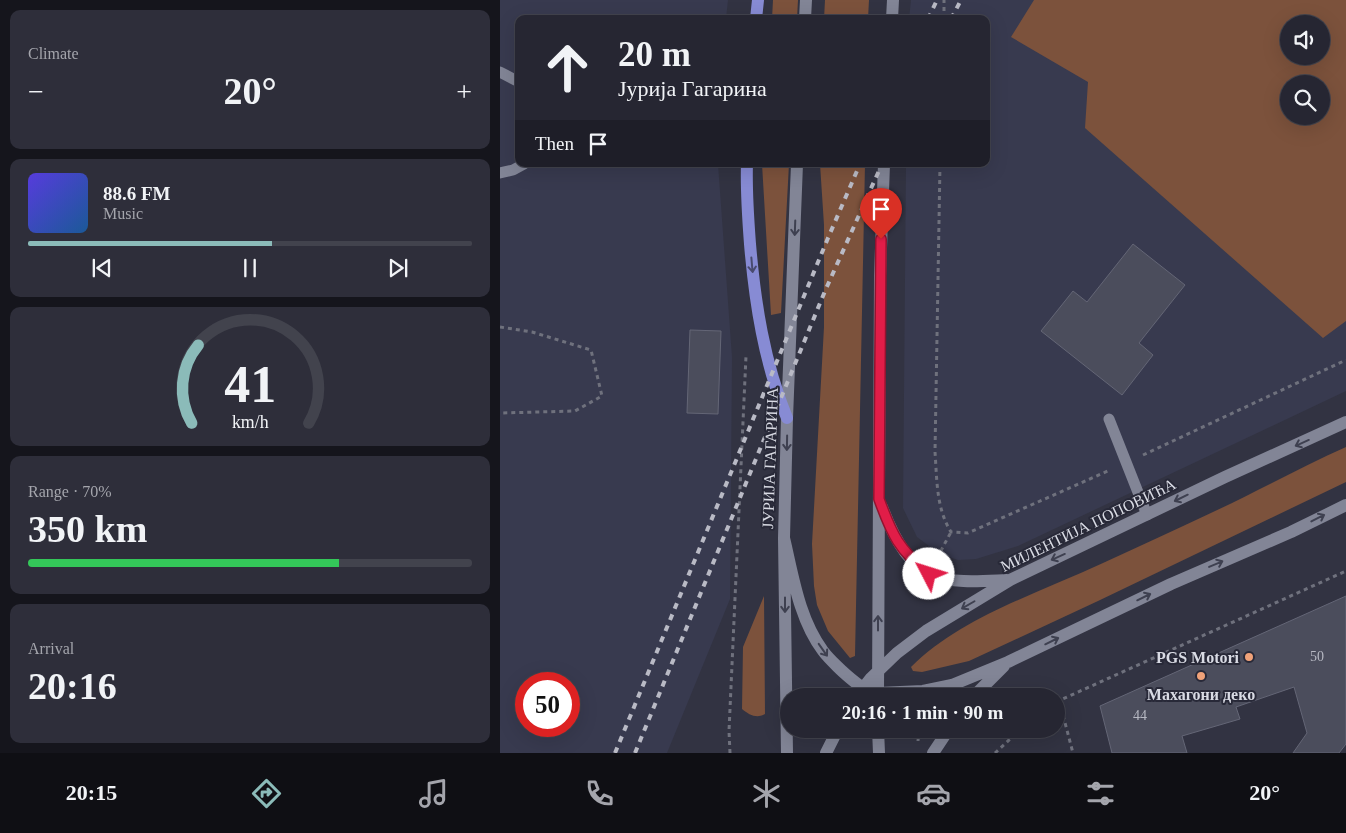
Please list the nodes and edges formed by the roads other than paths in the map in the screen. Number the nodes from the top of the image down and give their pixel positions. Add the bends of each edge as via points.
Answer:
1 (758, 0) edge
2 (806, 0) edge
3 (894, 0) edge
4 (756, 15) edge
5 (806, 15) edge
6 (892, 15) edge
7 (500, 72) edge
8 (515, 80) edge
9 (518, 167) edge
10 (747, 167) edge
11 (797, 167) edge
12 (884, 167) edge
13 (500, 173) edge
14 (787, 418) junction
15 (1108, 419) dead end
16 (1346, 422) edge
17 (879, 499) junction
18 (1346, 505) edge
19 (1147, 515) junction
20 (784, 538) junction
21 (1010, 580) junction
22 (1008, 662) junction
23 (878, 672) junction
24 (855, 688) edge
25 (863, 688) edge
26 (878, 688) edge
27 (938, 688) edge
28 (982, 688) edge
29 (834, 738) edge
30 (878, 738) edge
31 (943, 738) edge
32 (787, 753) edge
33 (826, 753) edge
34 (879, 753) edge
35 (933, 753) edge

1 - 4 main road
2 - 5 main road
3 - 6 main road
7 - 8 lane
9 - 13 lane
10 -> 14 main road via 753,282 766,354
11 -> 14 main road, ЈУРИЈА ГАГАРИНА
12 - 17 main road
14 -> 20 main road, ЈУРИЈА ГАГАРИНА
15 - 19 lane
16 -> 19 main road, МИЛЕНТИЈА ПОПОВИЋА
17 - 21 main road via 895,539 908,556 929,574 955,580
23 -> 17 main road
22 -> 18 main road
19 -> 21 main road, МИЛЕНТИЈА ПОПОВИЋА
20 -> 24 main road via 803,614 829,658
20 -> 32 main road, ЈУРИЈА ГАГАРИНА
21 -> 23 main road, МИЛЕНТИЈА ПОПОВИЋА via 926,631
22 - 27 main road
22 - 28 main road
23 - 25 main road, МИЛЕНТИЈА ПОПОВИЋА
23 - 26 main road
29 - 33 main road
30 - 34 main road
31 - 35 main road

